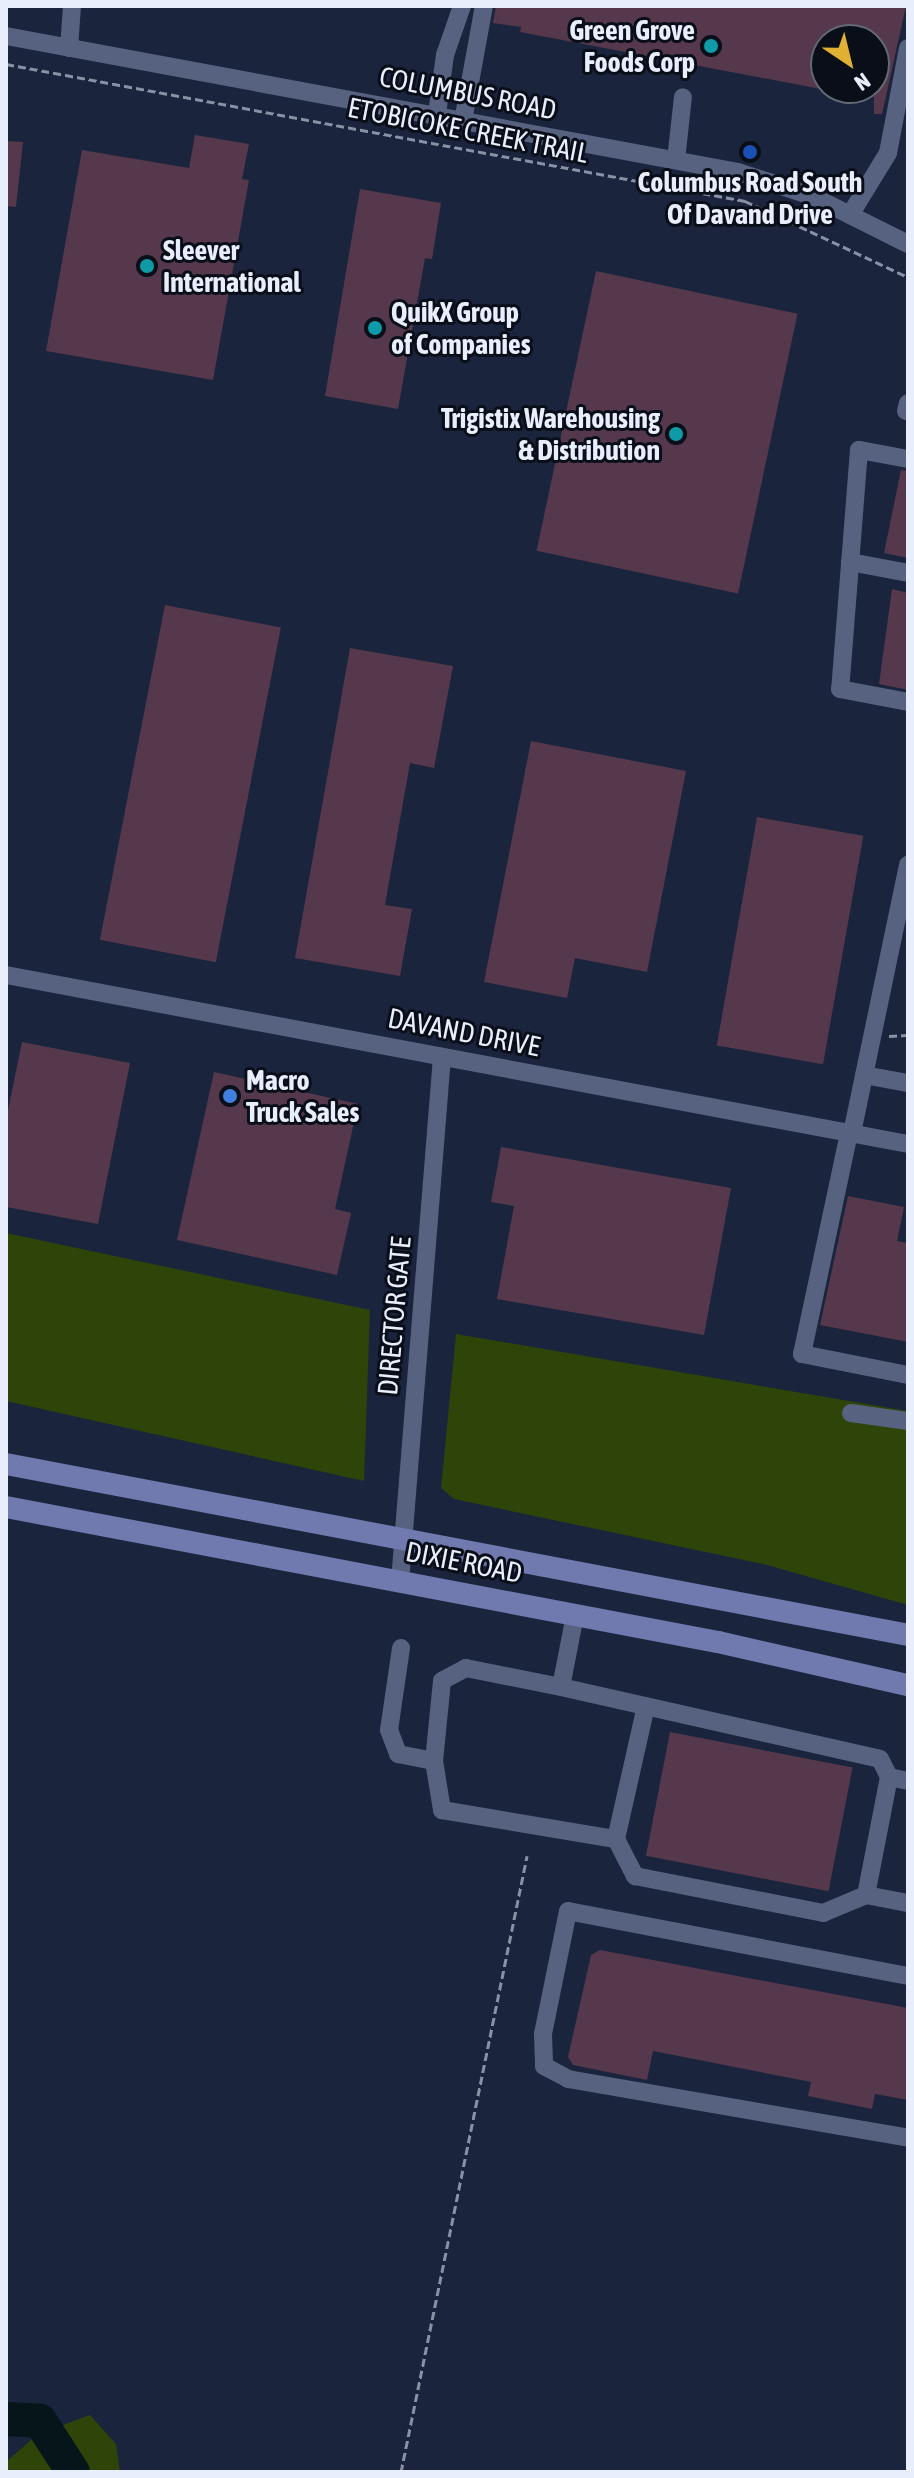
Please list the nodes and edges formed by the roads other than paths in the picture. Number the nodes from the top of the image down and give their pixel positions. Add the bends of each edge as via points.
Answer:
1 (72, 6) edge
2 (462, 6) edge
3 (484, 6) edge
4 (6, 36) edge
5 (69, 48) junction
6 (908, 48) edge
7 (683, 97) dead end
8 (437, 114) junction
9 (463, 121) junction
10 (676, 160) junction
11 (850, 215) junction
12 (908, 244) edge
13 (908, 459) edge
14 (850, 562) junction
15 (908, 573) edge
16 (908, 702) edge
17 (908, 865) edge
18 (7, 972) edge
19 (442, 1057) junction
20 (864, 1075) junction
21 (908, 1083) edge
22 (850, 1133) junction
23 (908, 1144) edge
24 (908, 1375) edge
25 (851, 1413) dead end
26 (908, 1421) edge
27 (6, 1464) edge
28 (6, 1507) edge
29 (404, 1536) junction
30 (400, 1581) junction
31 (575, 1615) junction
32 (908, 1635) edge
33 (401, 1648) dead end
34 (908, 1685) edge
35 (561, 1687) junction
36 (646, 1706) junction
37 (434, 1761) junction
38 (899, 1779) edge
39 (616, 1839) junction
40 (866, 1895) junction
41 (908, 1903) edge
42 (908, 1976) edge
43 (908, 2138) edge

1 - 5 street
2 - 8 street via 445,55
3 - 9 street
4 - 5 street, COLUMBUS ROAD
5 - 8 street, COLUMBUS ROAD
6 - 11 street via 888,153
7 - 10 street
8 - 9 street, COLUMBUS ROAD
9 - 10 street, COLUMBUS ROAD
10 - 11 street, COLUMBUS ROAD via 776,181
11 - 12 street, COLUMBUS ROAD
13 - 14 street via 859,450
14 - 15 street
14 - 16 street via 840,689
17 - 20 street
18 - 19 street, DAVAND DRIVE
19 - 22 street, DAVAND DRIVE
19 - 29 street, DIRECTOR GATE
20 - 21 street
20 - 22 street
22 - 23 street, DAVAND DRIVE
22 - 24 street via 802,1354
25 - 26 street
27 - 29 main road, DIXIE ROAD
28 - 30 main road, DIXIE ROAD
29 - 30 street, DIRECTOR GATE
29 - 32 main road, DIXIE ROAD
30 - 31 main road, DIXIE ROAD
31 - 34 main road, DIXIE ROAD
31 - 35 street
33 - 37 street via 389,1730 398,1754
35 - 36 street
35 - 37 street via 466,1668 442,1681
36 - 38 street via 880,1759
36 - 39 street
37 - 39 street via 442,1810
38 - 40 street
39 - 40 street via 635,1876 823,1913
40 - 41 street
42 - 43 street via 568,1911 543,2034 544,2066 568,2079

